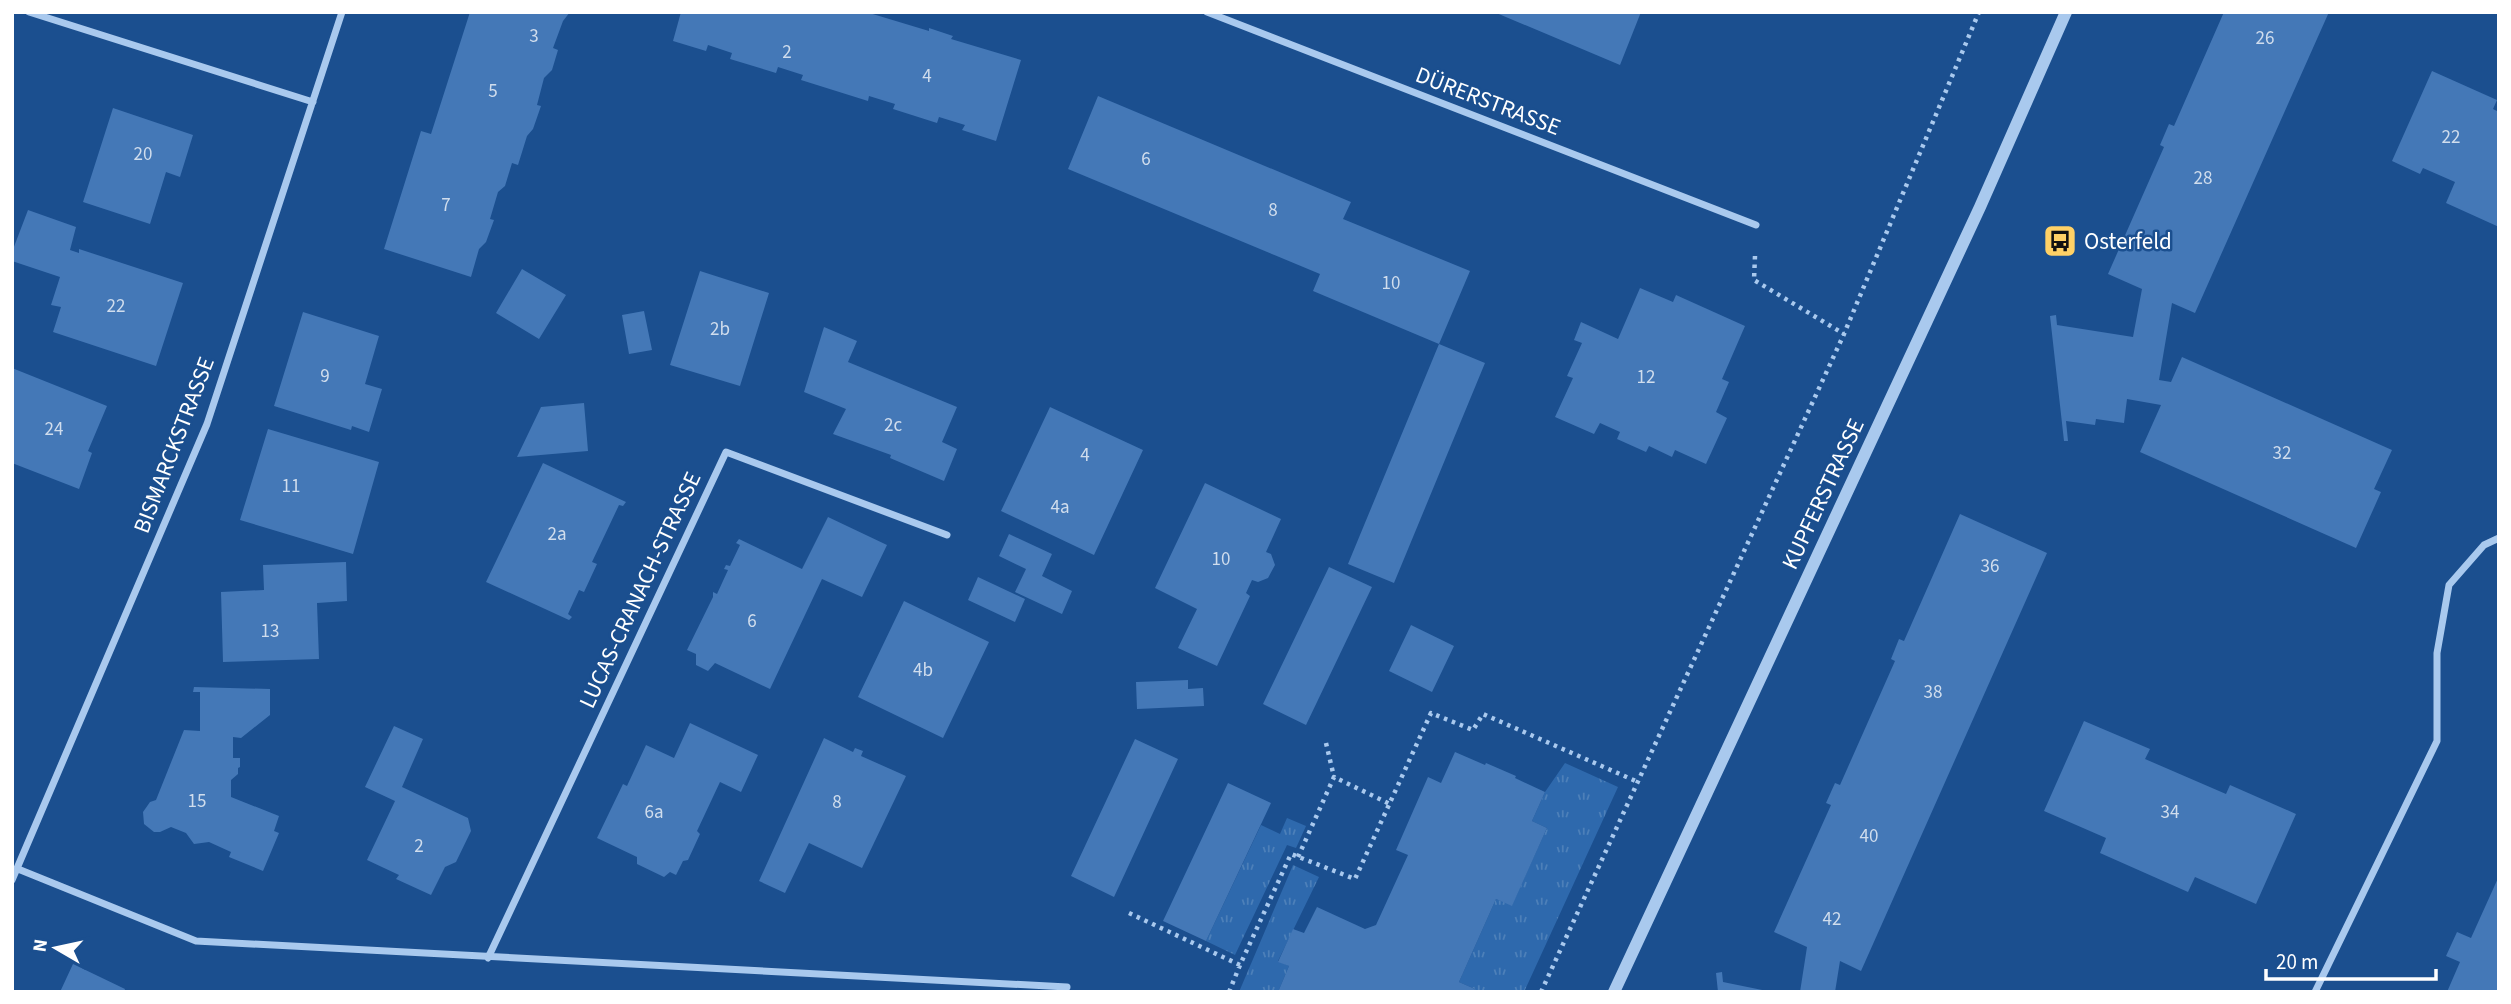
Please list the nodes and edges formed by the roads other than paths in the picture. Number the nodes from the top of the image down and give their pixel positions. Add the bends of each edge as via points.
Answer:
1 (29, 12) edge
2 (342, 12) edge
3 (1207, 12) edge
4 (2066, 12) edge
5 (313, 102) junction
6 (1756, 225) road end
7 (947, 535) dead end
8 (2499, 538) edge
9 (18, 869) junction
10 (12, 880) edge
11 (488, 958) junction
12 (1067, 987) dead end
13 (1614, 992) edge
14 (2315, 992) edge

1 - 5 street
2 - 5 street, BISMARCKSTRASSE
3 - 6 street, DÜRERSTRASSE
4 - 13 street, KUPFERSTRASSE via 1980,207
5 - 9 street, BISMARCKSTRASSE via 207,424
7 - 11 street, LUCAS-CRANACH-STRASSE via 726,452
8 - 14 street via 2484,545 2449,585 2437,653 2437,741
9 - 10 street, BISMARCKSTRASSE
9 - 11 street via 196,941
11 - 12 street

